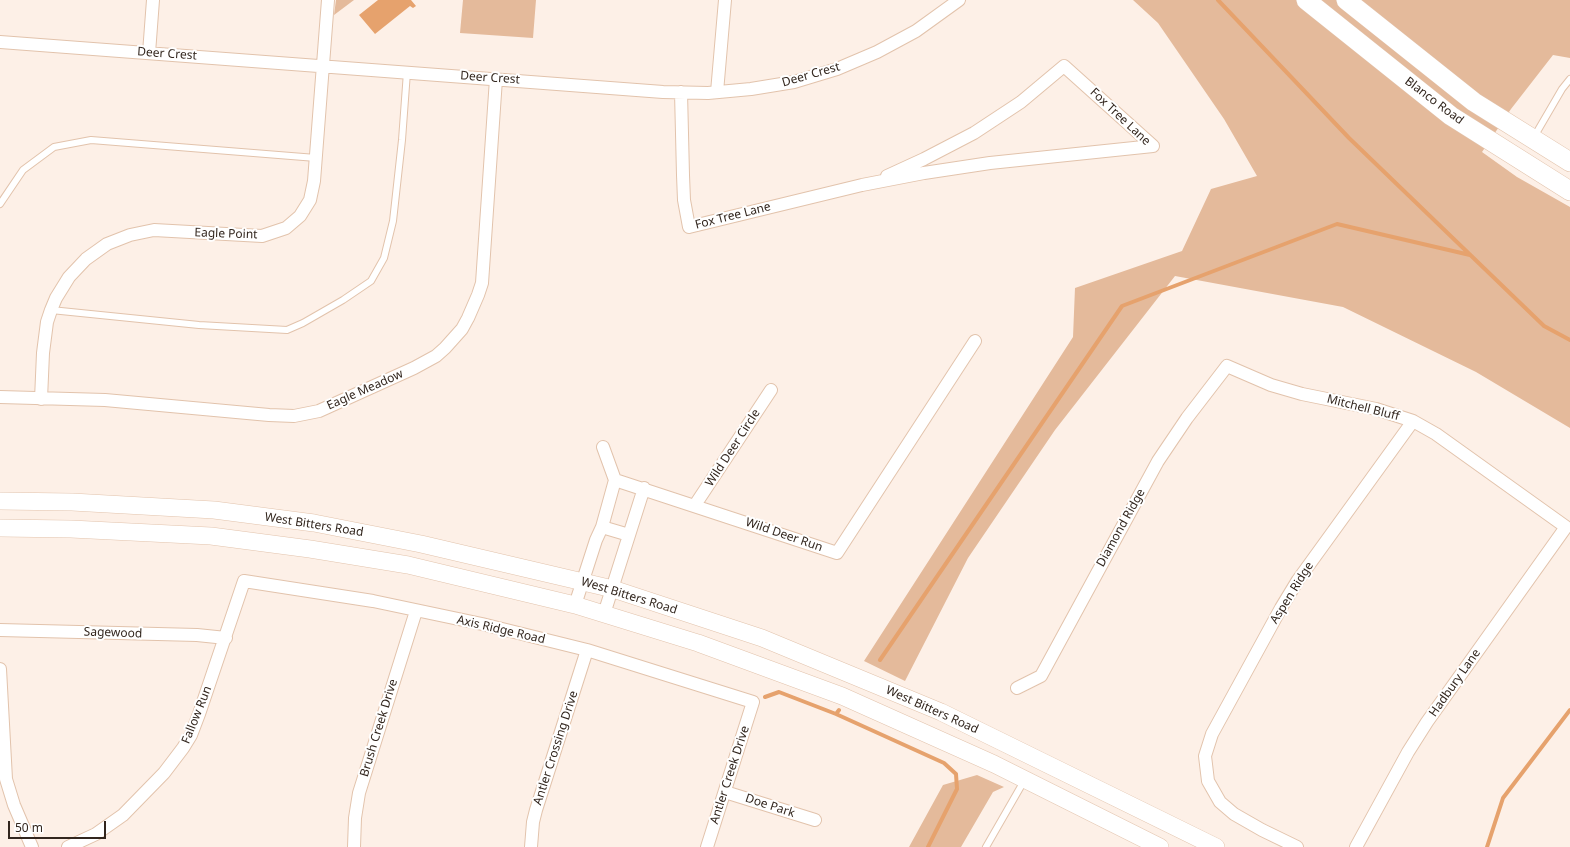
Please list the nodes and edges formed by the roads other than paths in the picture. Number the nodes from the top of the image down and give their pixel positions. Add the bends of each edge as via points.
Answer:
1 (153, 0) edge
2 (328, 0) edge
3 (725, 0) edge
4 (959, 0) edge
5 (1306, 0) edge
6 (1346, 0) edge
7 (0, 42) edge
8 (149, 53) junction
9 (323, 65) junction
10 (407, 72) junction
11 (496, 79) junction
12 (1570, 79) edge
13 (681, 92) junction
14 (718, 92) junction
15 (1532, 139) junction
16 (316, 158) junction
17 (1518, 158) junction
18 (1570, 162) edge
19 (862, 185) junction
20 (1570, 191) edge
21 (0, 204) edge
22 (51, 310) junction
23 (975, 341) dead end
24 (1227, 366) joint
25 (771, 390) dead end
26 (0, 397) edge
27 (41, 399) junction
28 (1413, 422) junction
29 (603, 448) dead end
30 (615, 480) junction
31 (644, 488) junction
32 (0, 502) edge
33 (695, 505) junction
34 (602, 527) junction
35 (0, 528) edge
36 (1566, 528) joint
37 (630, 535) junction
38 (244, 581) joint
39 (583, 582) junction
40 (613, 589) junction
41 (575, 605) junction
42 (416, 611) junction
43 (604, 614) junction
44 (0, 630) edge
45 (226, 638) junction
46 (587, 650) junction
47 (0, 669) edge
48 (1017, 688) dead end
49 (753, 702) joint
50 (941, 712) junction
51 (929, 734) junction
52 (1024, 780) junction
53 (725, 792) junction
54 (815, 820) dead end
55 (32, 847) edge
56 (68, 847) edge
57 (354, 847) edge
58 (530, 847) edge
59 (707, 847) edge
60 (986, 847) edge
61 (1160, 847) edge
62 (1216, 847) edge
63 (1297, 847) edge
64 (1356, 847) edge

1 - 8 street
2 - 9 street, Eagle Point
3 - 14 street
4 - 14 street, Deer Crest via 916,31 877,52 837,69 794,82 751,90
5 - 17 main road, Blanco Road via 1451,116
6 - 15 main road, Blanco Road via 1474,102
7 - 8 street, Deer Crest
8 - 9 street, Deer Crest
9 - 10 street, Deer Crest
9 - 16 street, Eagle Point
10 - 11 street, Deer Crest
10 - 22 lane via 393,221 384,258 371,281 343,300 287,330 199,325
11 - 13 street, Deer Crest
11 - 27 street, Eagle Meadow via 482,283 462,329 436,356 318,411 294,416 105,400
12 - 15 lane
13 - 14 street, Deer Crest
13 - 19 street, Fox Tree Lane via 684,200 689,227
15 - 17 main road
15 - 18 main road, Blanco Road
16 - 21 lane via 91,140 54,147 23,170
16 - 22 street, Eagle Point via 310,200 300,216 286,228 262,236 154,230 130,235 107,244 86,259 69,277
17 - 20 main road, Blanco Road
19 - 19 street, Fox Tree Lane via 990,163 1153,146 1064,66 1021,102 974,133 924,159
22 - 27 street, Eagle Point via 43,353
23 - 33 street, Wild Deer Run via 837,553
24 - 28 street, Mitchell Bluff via 1302,394 1376,409
24 - 48 street, Diamond Ridge via 1158,461 1041,676
25 - 33 street, Wild Deer Circle
26 - 27 street, Eagle Meadow
28 - 36 street, Mitchell Bluff via 1436,434
28 - 63 street, Aspen Ridge via 1298,580 1212,734 1206,756 1208,781 1220,802 1234,814
29 - 30 street
30 - 31 street, Wild Deer Run
30 - 34 street
31 - 33 street, Wild Deer Run
31 - 37 street
32 - 39 main road, West Bitters Road via 72,502 214,510 314,523 429,546
34 - 37 street
34 - 39 street
35 - 41 main road, West Bitters Road via 211,536 310,549 408,565
36 - 64 street, Hadbury Lane via 1427,722
37 - 40 street
38 - 42 street, Axis Ridge Road via 372,601
38 - 45 street, Fallow Run
39 - 40 main road, West Bitters Road
39 - 41 street
40 - 43 street
40 - 50 main road, West Bitters Road via 762,638
41 - 43 main road, West Bitters Road
42 - 46 street, Axis Ridge Road via 482,624
42 - 57 street, Brush Creek Drive via 359,793
43 - 51 main road, West Bitters Road via 761,665 842,696
44 - 45 street, Sagewood
45 - 56 street, Fallow Run via 191,735 174,761 119,818 96,834
46 - 49 street, Axis Ridge Road
46 - 58 street, Antler Crossing Drive via 536,810
47 - 55 street via 6,780
49 - 53 street, Antler Creek Drive
50 - 51 main road
50 - 62 main road, West Bitters Road
51 - 52 main road, West Bitters Road
52 - 60 lane
52 - 61 main road, West Bitters Road
53 - 54 street, Doe Park
53 - 59 street, Antler Creek Drive

